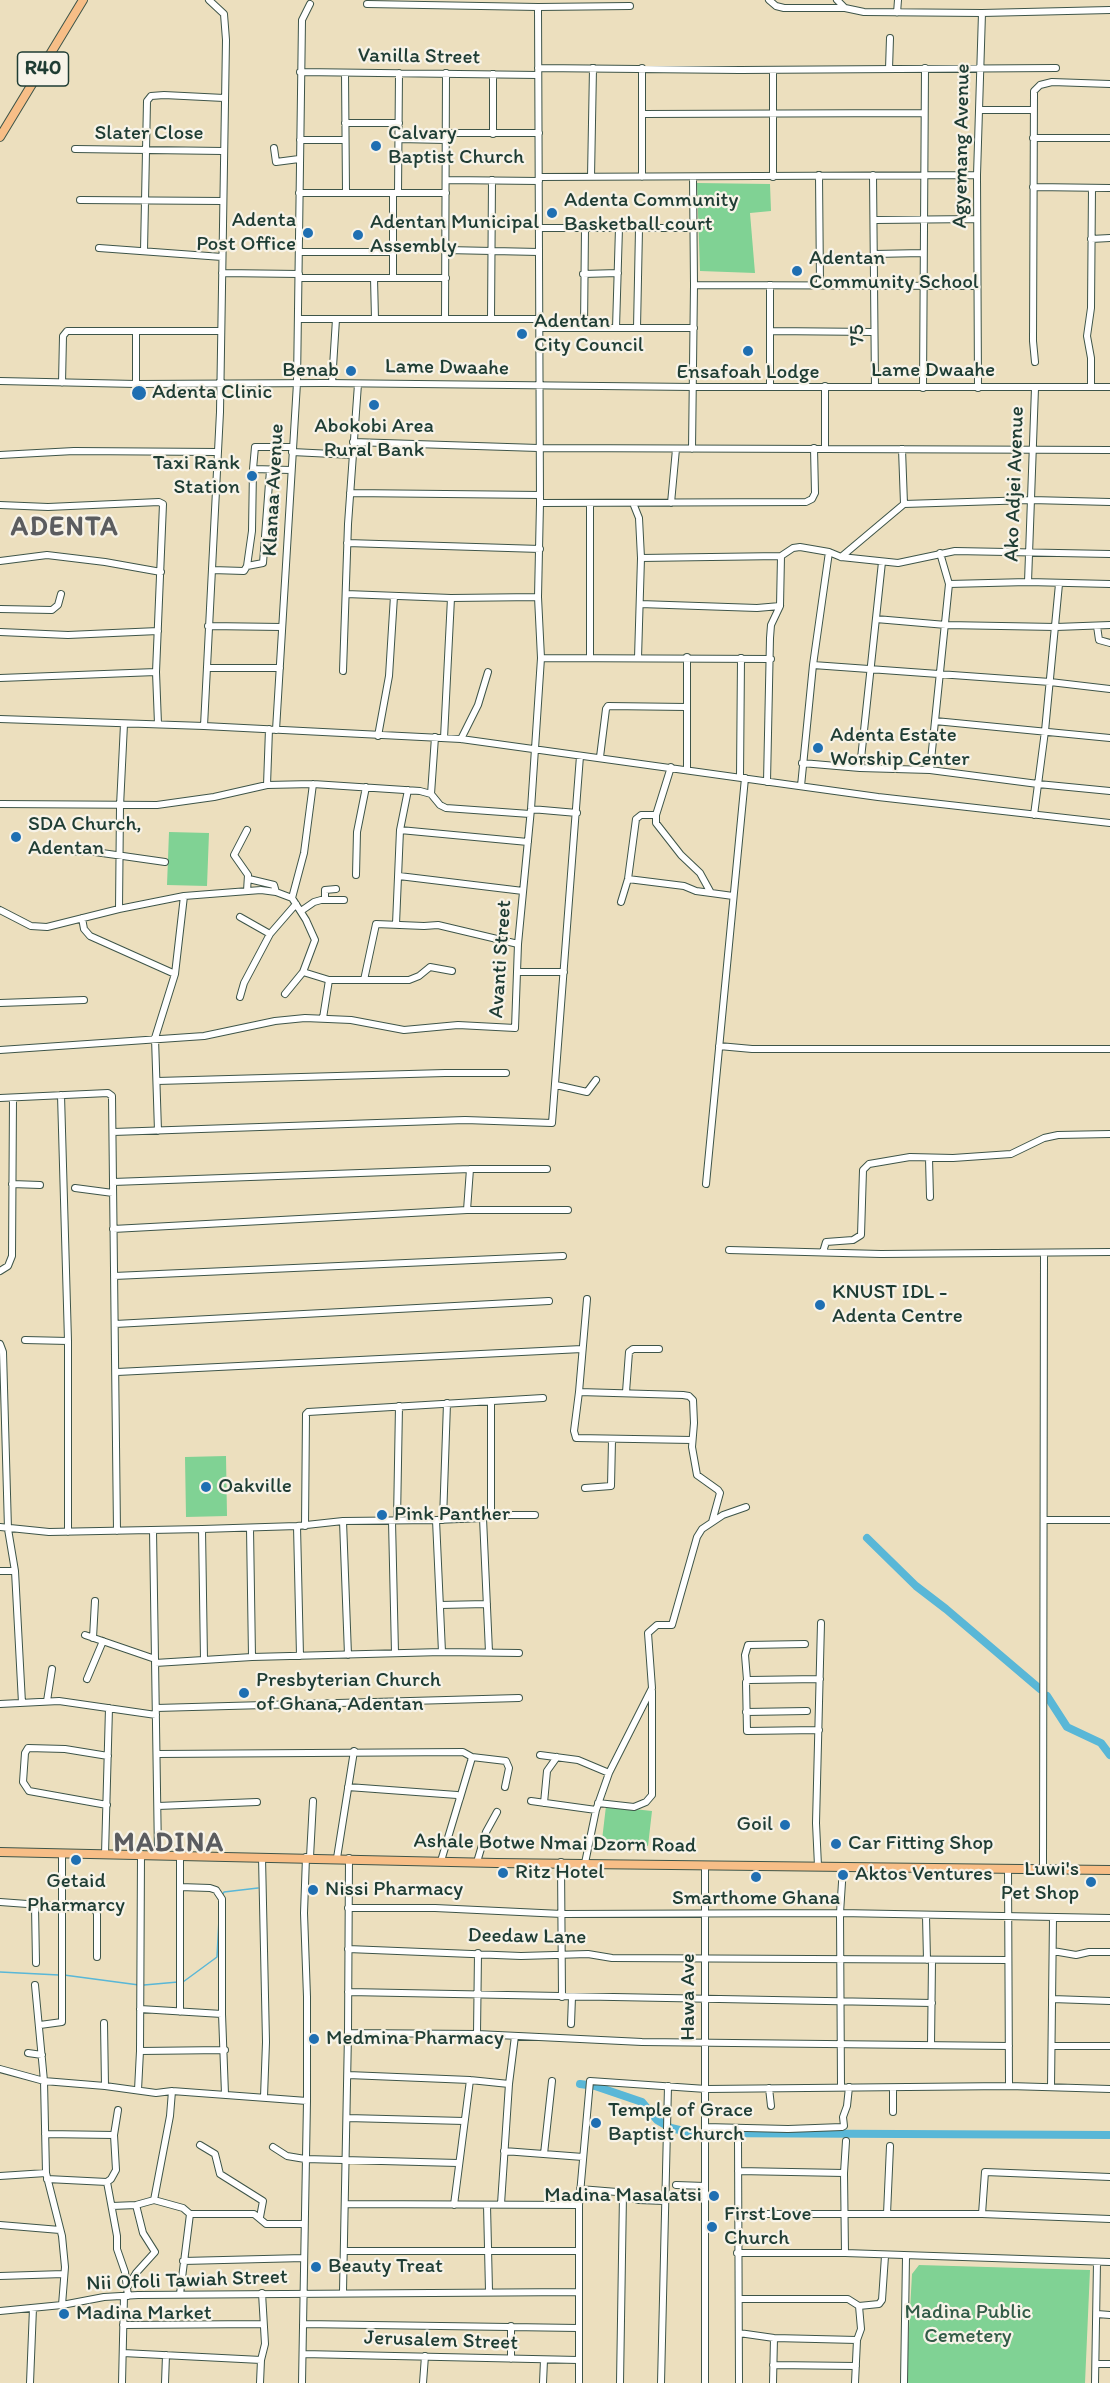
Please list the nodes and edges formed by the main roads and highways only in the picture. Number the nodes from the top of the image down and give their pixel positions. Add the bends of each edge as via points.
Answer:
1 (84, 0) edge
2 (0, 137) edge
3 (0, 1852) edge
4 (1110, 1870) edge

1 - 2 main road, R40
3 - 4 main road, Ashale Botwe Nmai Dzorn Road

